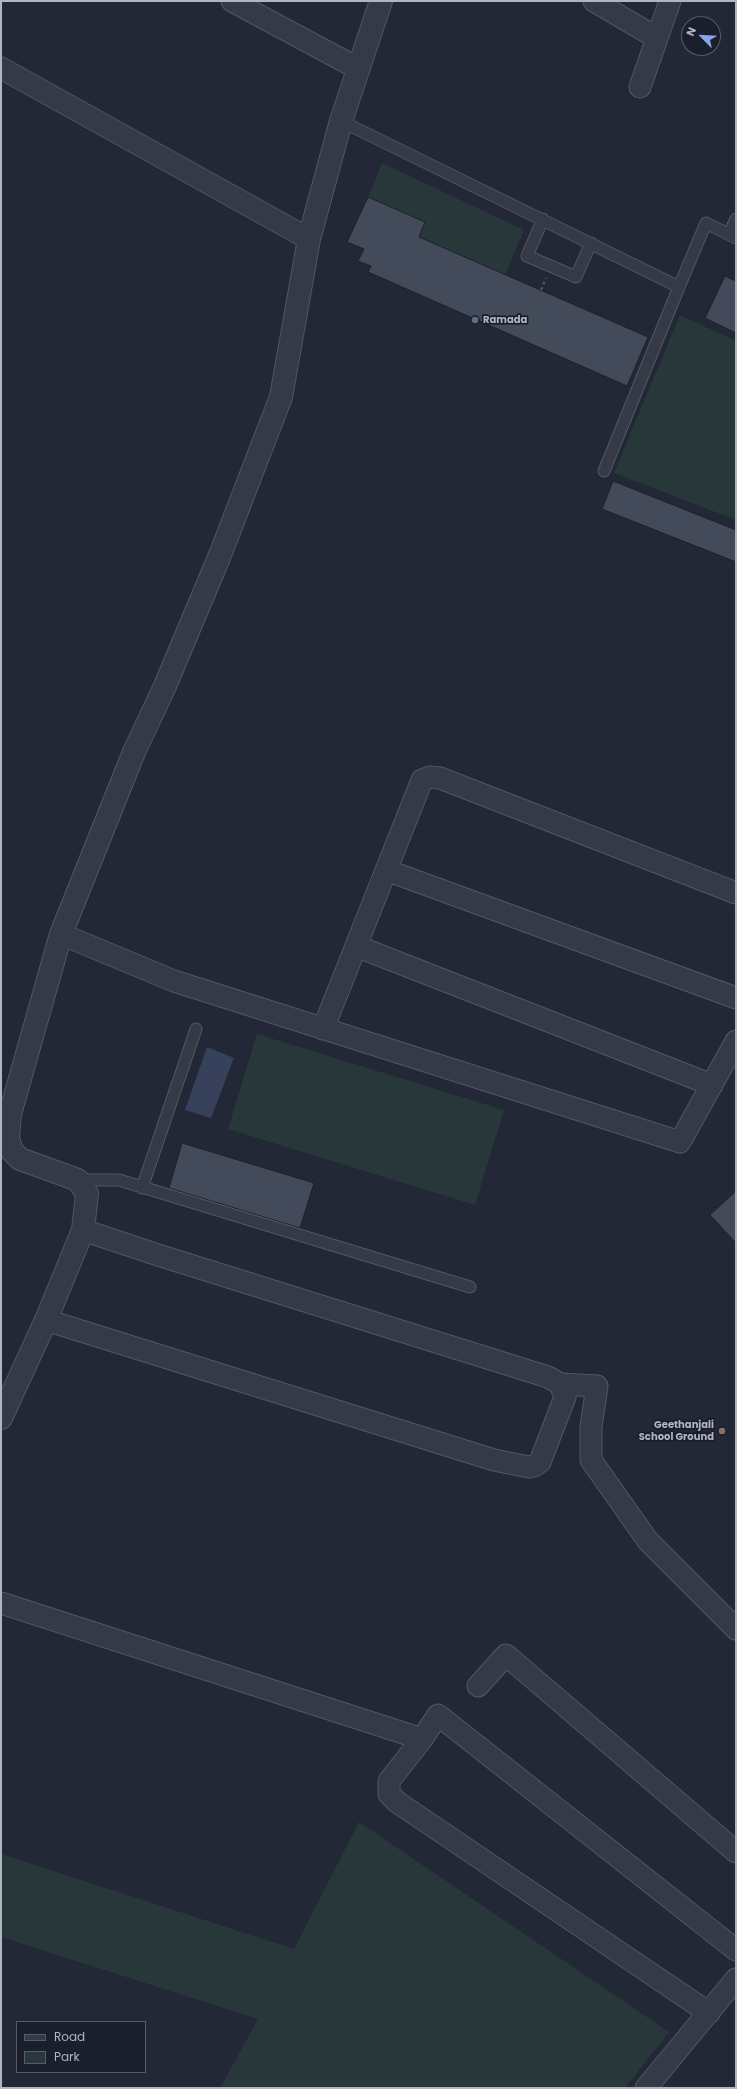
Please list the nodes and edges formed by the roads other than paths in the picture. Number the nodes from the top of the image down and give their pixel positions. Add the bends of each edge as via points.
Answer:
1 (232, 1) edge
2 (381, 1) edge
3 (594, 1) edge
4 (670, 1) edge
5 (657, 38) junction
6 (1, 68) edge
7 (359, 69) junction
8 (640, 87) dead end
9 (341, 121) junction
10 (543, 219) junction
11 (736, 219) edge
12 (733, 236) edge
13 (309, 239) junction
14 (591, 243) junction
15 (679, 287) junction
16 (604, 471) dead end
17 (386, 870) junction
18 (736, 893) edge
19 (61, 934) junction
20 (356, 946) junction
21 (736, 998) edge
22 (196, 1029) dead end
23 (323, 1029) junction
24 (736, 1041) edge
25 (712, 1085) junction
26 (78, 1180) junction
27 (142, 1188) junction
28 (83, 1230) junction
29 (470, 1287) dead end
30 (46, 1320) junction
31 (560, 1384) junction
32 (4, 1405) edge
33 (1, 1603) edge
34 (736, 1629) edge
35 (478, 1686) dead end
36 (422, 1739) junction
37 (736, 1852) edge
38 (736, 1950) edge
39 (735, 1983) edge
40 (709, 2013) junction
41 (646, 2088) edge

1 - 7 street
2 - 7 street
3 - 5 street
4 - 5 street
5 - 8 street
6 - 13 street
7 - 9 street
9 - 10 lane
9 - 13 street
10 - 14 lane
10 - 14 lane via 527,256 576,277
11 - 12 lane
12 - 15 lane via 706,223
13 - 19 street via 281,397 220,555 165,686 134,752
14 - 15 lane
15 - 16 lane
17 - 18 street via 422,780 430,776
17 - 20 street
17 - 21 street
19 - 23 street via 174,981
19 - 26 street via 10,1114 8,1138 12,1151 20,1159
20 - 23 street
20 - 25 street
22 - 27 lane
23 - 25 street via 680,1142
24 - 25 street
26 - 27 lane via 119,1180
26 - 28 street via 87,1194
27 - 29 lane
28 - 30 street
28 - 31 street via 548,1377
30 - 31 street via 480,1456 528,1467 540,1462 560,1412 564,1397
30 - 32 street
31 - 34 street via 597,1386 591,1427 591,1460 648,1541
33 - 36 street
35 - 37 street via 506,1655
36 - 38 street via 438,1715
36 - 40 street via 389,1781 389,1794 397,1802
39 - 40 street
40 - 41 street

